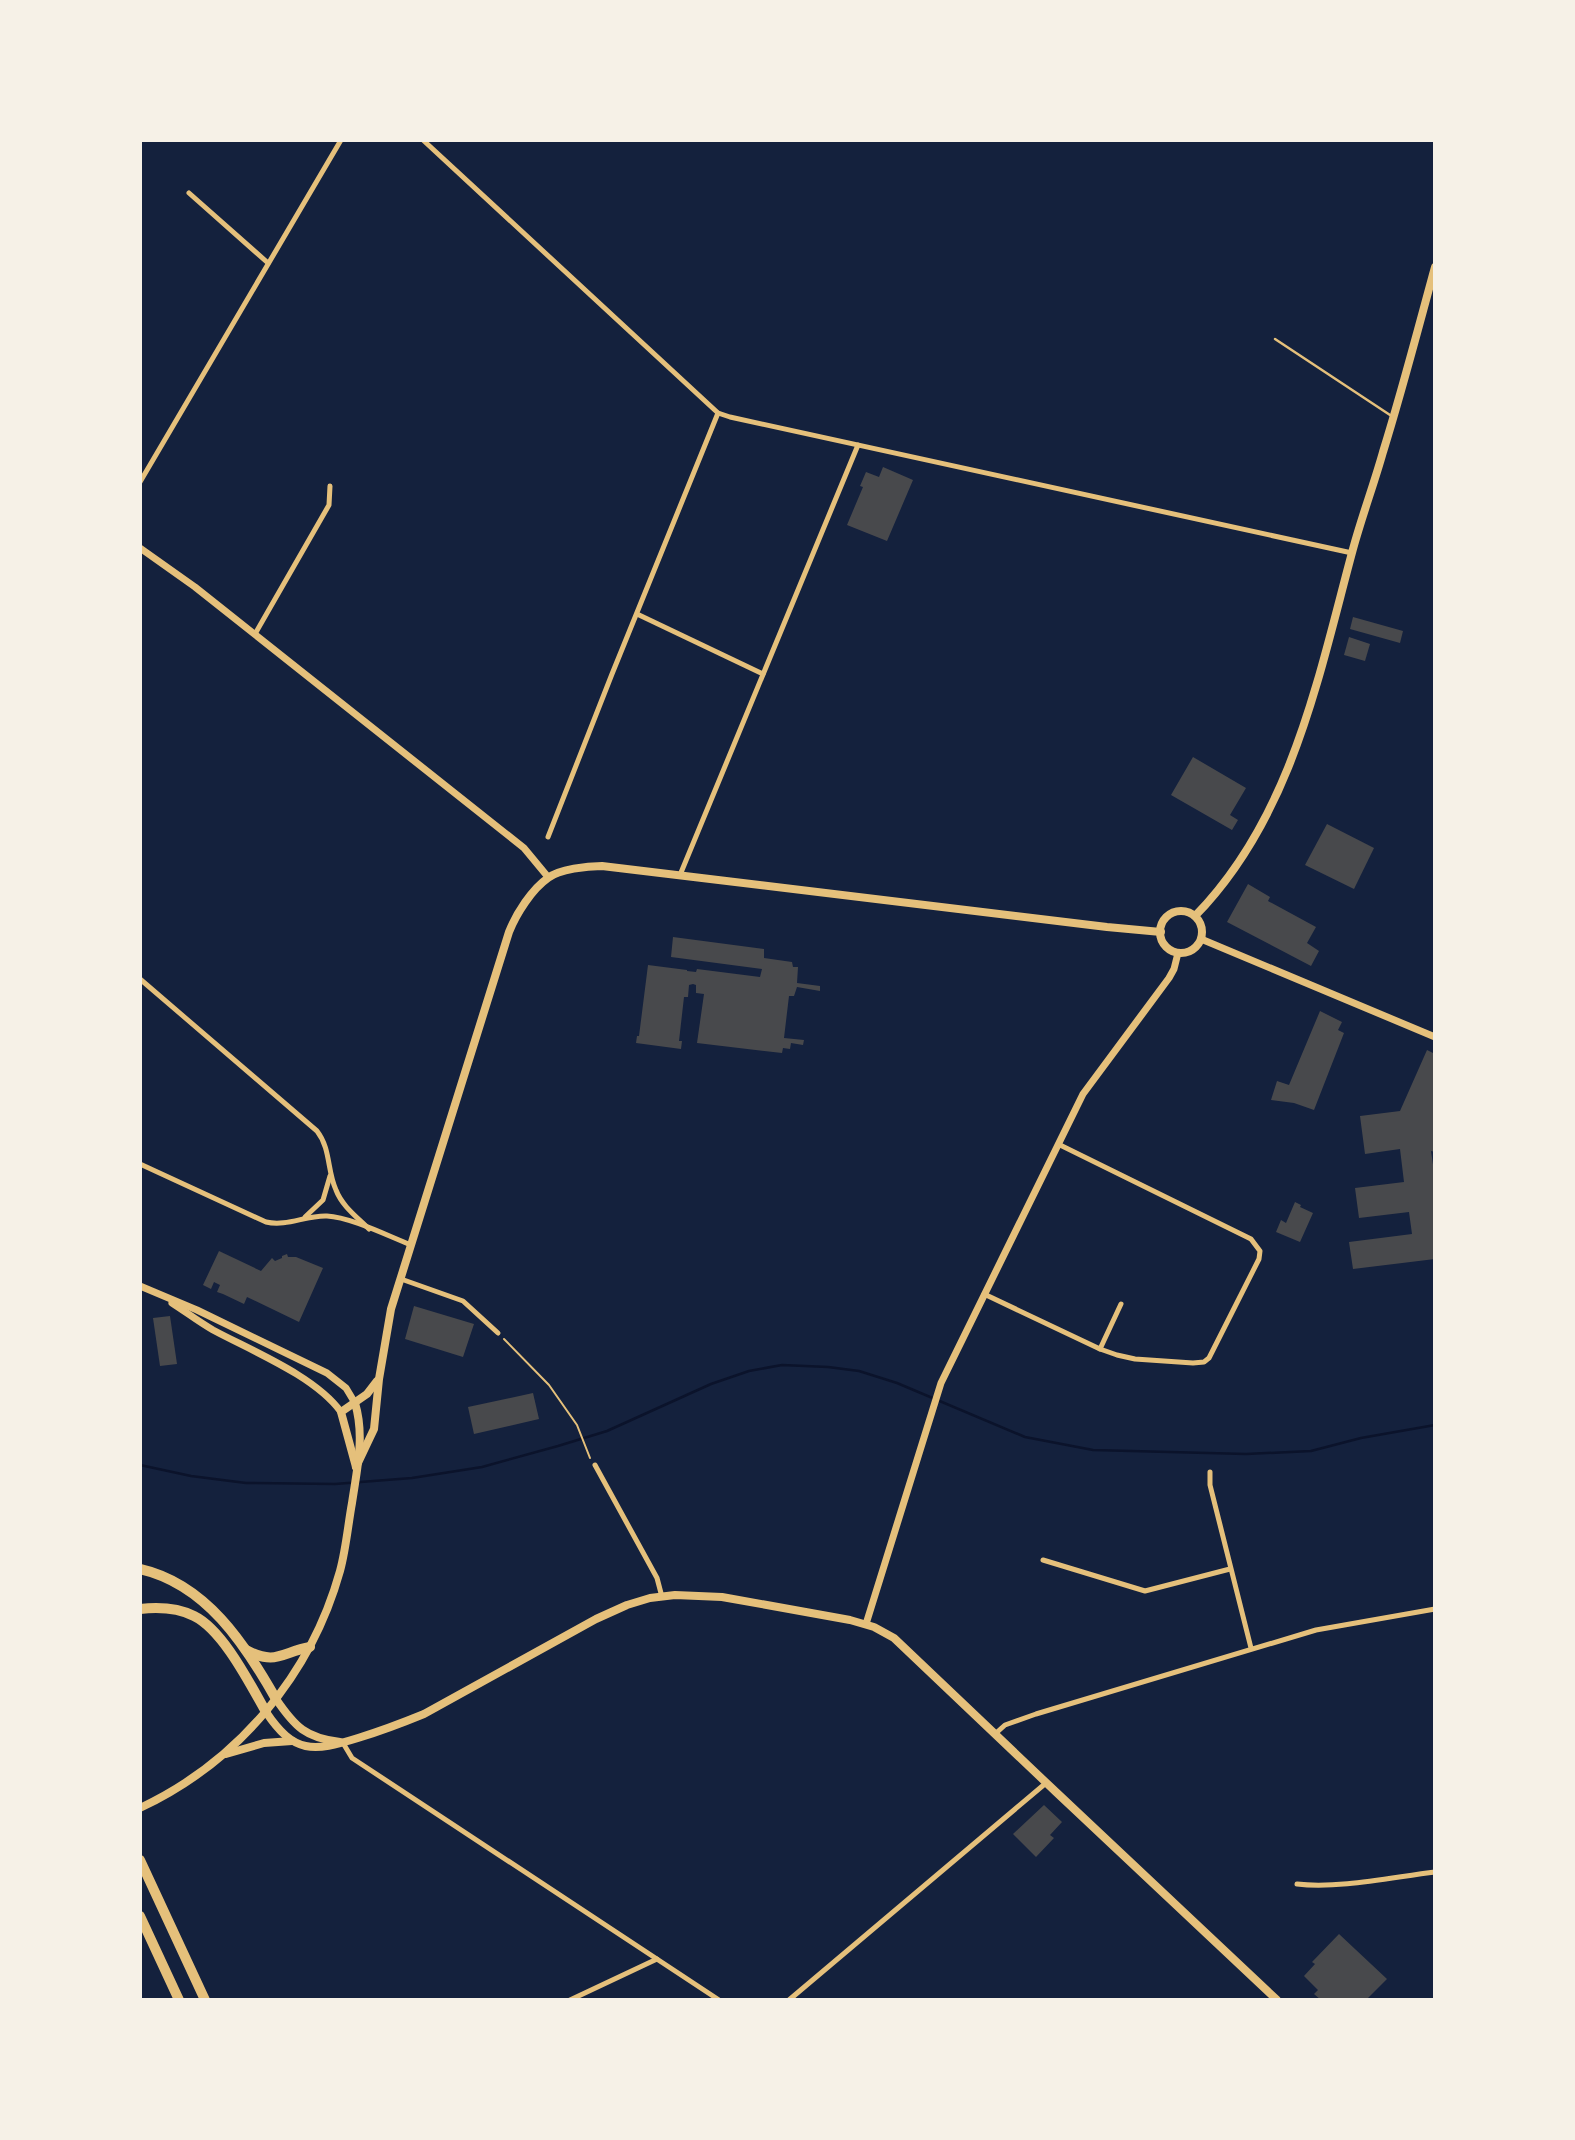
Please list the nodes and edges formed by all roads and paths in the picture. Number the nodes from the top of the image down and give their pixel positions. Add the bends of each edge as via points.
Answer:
1 (341, 140) edge
2 (423, 140) edge
3 (189, 193) dead end
4 (268, 263) junction
5 (1435, 267) edge
6 (1275, 339) dead end
7 (718, 413) junction
8 (1393, 417) junction
9 (858, 445) junction
10 (140, 482) edge
11 (330, 486) dead end
12 (140, 548) edge
13 (1352, 553) junction
14 (637, 614) junction
15 (255, 634) junction
16 (763, 674) junction
17 (548, 837) dead end
18 (680, 875) junction
19 (548, 877) junction
20 (1195, 916) junction
21 (1161, 932) junction
22 (1201, 939) junction
23 (1178, 953) junction
24 (140, 979) edge
25 (1435, 1037) edge
26 (1058, 1144) junction
27 (140, 1164) edge
28 (330, 1172) junction
29 (303, 1219) junction
30 (369, 1229) junction
31 (411, 1245) junction
32 (401, 1279) junction
33 (140, 1286) edge
34 (156, 1293) junction
35 (984, 1294) junction
36 (1121, 1304) dead end
37 (498, 1333) joint
38 (1100, 1349) junction
39 (379, 1378) junction
40 (355, 1403) junction
41 (341, 1412) junction
42 (595, 1465) joint
43 (356, 1467) junction
44 (1210, 1472) dead end
45 (1043, 1560) dead end
46 (140, 1569) edge
47 (1230, 1569) junction
48 (662, 1597) junction
49 (140, 1609) edge
50 (1435, 1609) edge
51 (866, 1624) junction
52 (310, 1647) junction
53 (243, 1648) junction
54 (1251, 1648) junction
55 (276, 1699) junction
56 (265, 1712) junction
57 (995, 1734) junction
58 (292, 1741) junction
59 (343, 1743) junction
60 (223, 1755) junction
61 (1046, 1783) junction
62 (140, 1808) edge
63 (140, 1860) edge
64 (1435, 1872) edge
65 (1297, 1884) dead end
66 (140, 1916) edge
67 (657, 1959) junction
68 (178, 2000) edge
69 (205, 2000) edge
70 (570, 2000) edge
71 (719, 2000) edge
72 (789, 2000) edge
73 (1277, 2000) edge

1 - 4 street
2 - 7 street
3 - 4 street
4 - 10 street
5 - 8 main road
6 - 8 lane
7 - 9 street
7 - 14 street
8 - 13 main road
9 - 13 street
9 - 16 street
11 - 15 street via 329,505
12 - 15 street
13 - 20 main road via 1312,705 1291,761 1237,865
14 - 16 street
14 - 17 street
15 - 19 street via 524,848
16 - 18 street
18 - 19 main road via 595,866
18 - 21 main road
19 - 31 main road via 520,908 509,932
20 - 21 main road via 1173,913
20 - 22 main road via 1202,926
21 - 23 main road via 1165,946
22 - 23 main road via 1194,950
22 - 25 street
23 - 26 street via 1169,978 1083,1094
24 - 28 street via 317,1131 327,1148
26 - 35 street
26 - 38 street via 1251,1239 1260,1251 1204,1362 1135,1359
27 - 29 street via 261,1220 279,1224
28 - 29 street via 326,1195
28 - 30 street via 341,1200
29 - 30 street via 336,1217
30 - 31 street
31 - 32 main road
32 - 37 street via 463,1301
32 - 39 main road
33 - 34 street
34 - 40 street via 327,1373 346,1388
34 - 41 street via 300,1378
35 - 38 street
35 - 51 street via 941,1383
36 - 38 street
37 - 42 path via 550,1385 577,1425
39 - 40 main road
39 - 43 main road via 374,1429
40 - 41 main road
40 - 43 main road via 361,1440
41 - 43 main road
42 - 48 street via 657,1578
43 - 52 main road via 341,1568
44 - 47 street
45 - 47 street via 1146,1591
46 - 53 highway via 197,1595
47 - 54 street
48 - 51 main road via 722,1597
48 - 59 main road via 606,1614 424,1714
49 - 56 highway via 181,1611 209,1626
50 - 54 street via 1322,1628
51 - 57 main road via 894,1638
52 - 53 highway via 276,1658
52 - 55 main road
53 - 55 highway
54 - 57 street via 1036,1714 1005,1725
55 - 56 main road
55 - 59 main road via 307,1734
56 - 58 main road
56 - 60 main road
57 - 61 main road
58 - 59 main road via 316,1748
58 - 60 main road via 268,1742
59 - 67 street via 352,1758
60 - 62 main road via 188,1782
61 - 72 street
61 - 73 main road
63 - 69 highway
64 - 65 street
66 - 68 highway
67 - 70 street
67 - 71 street

